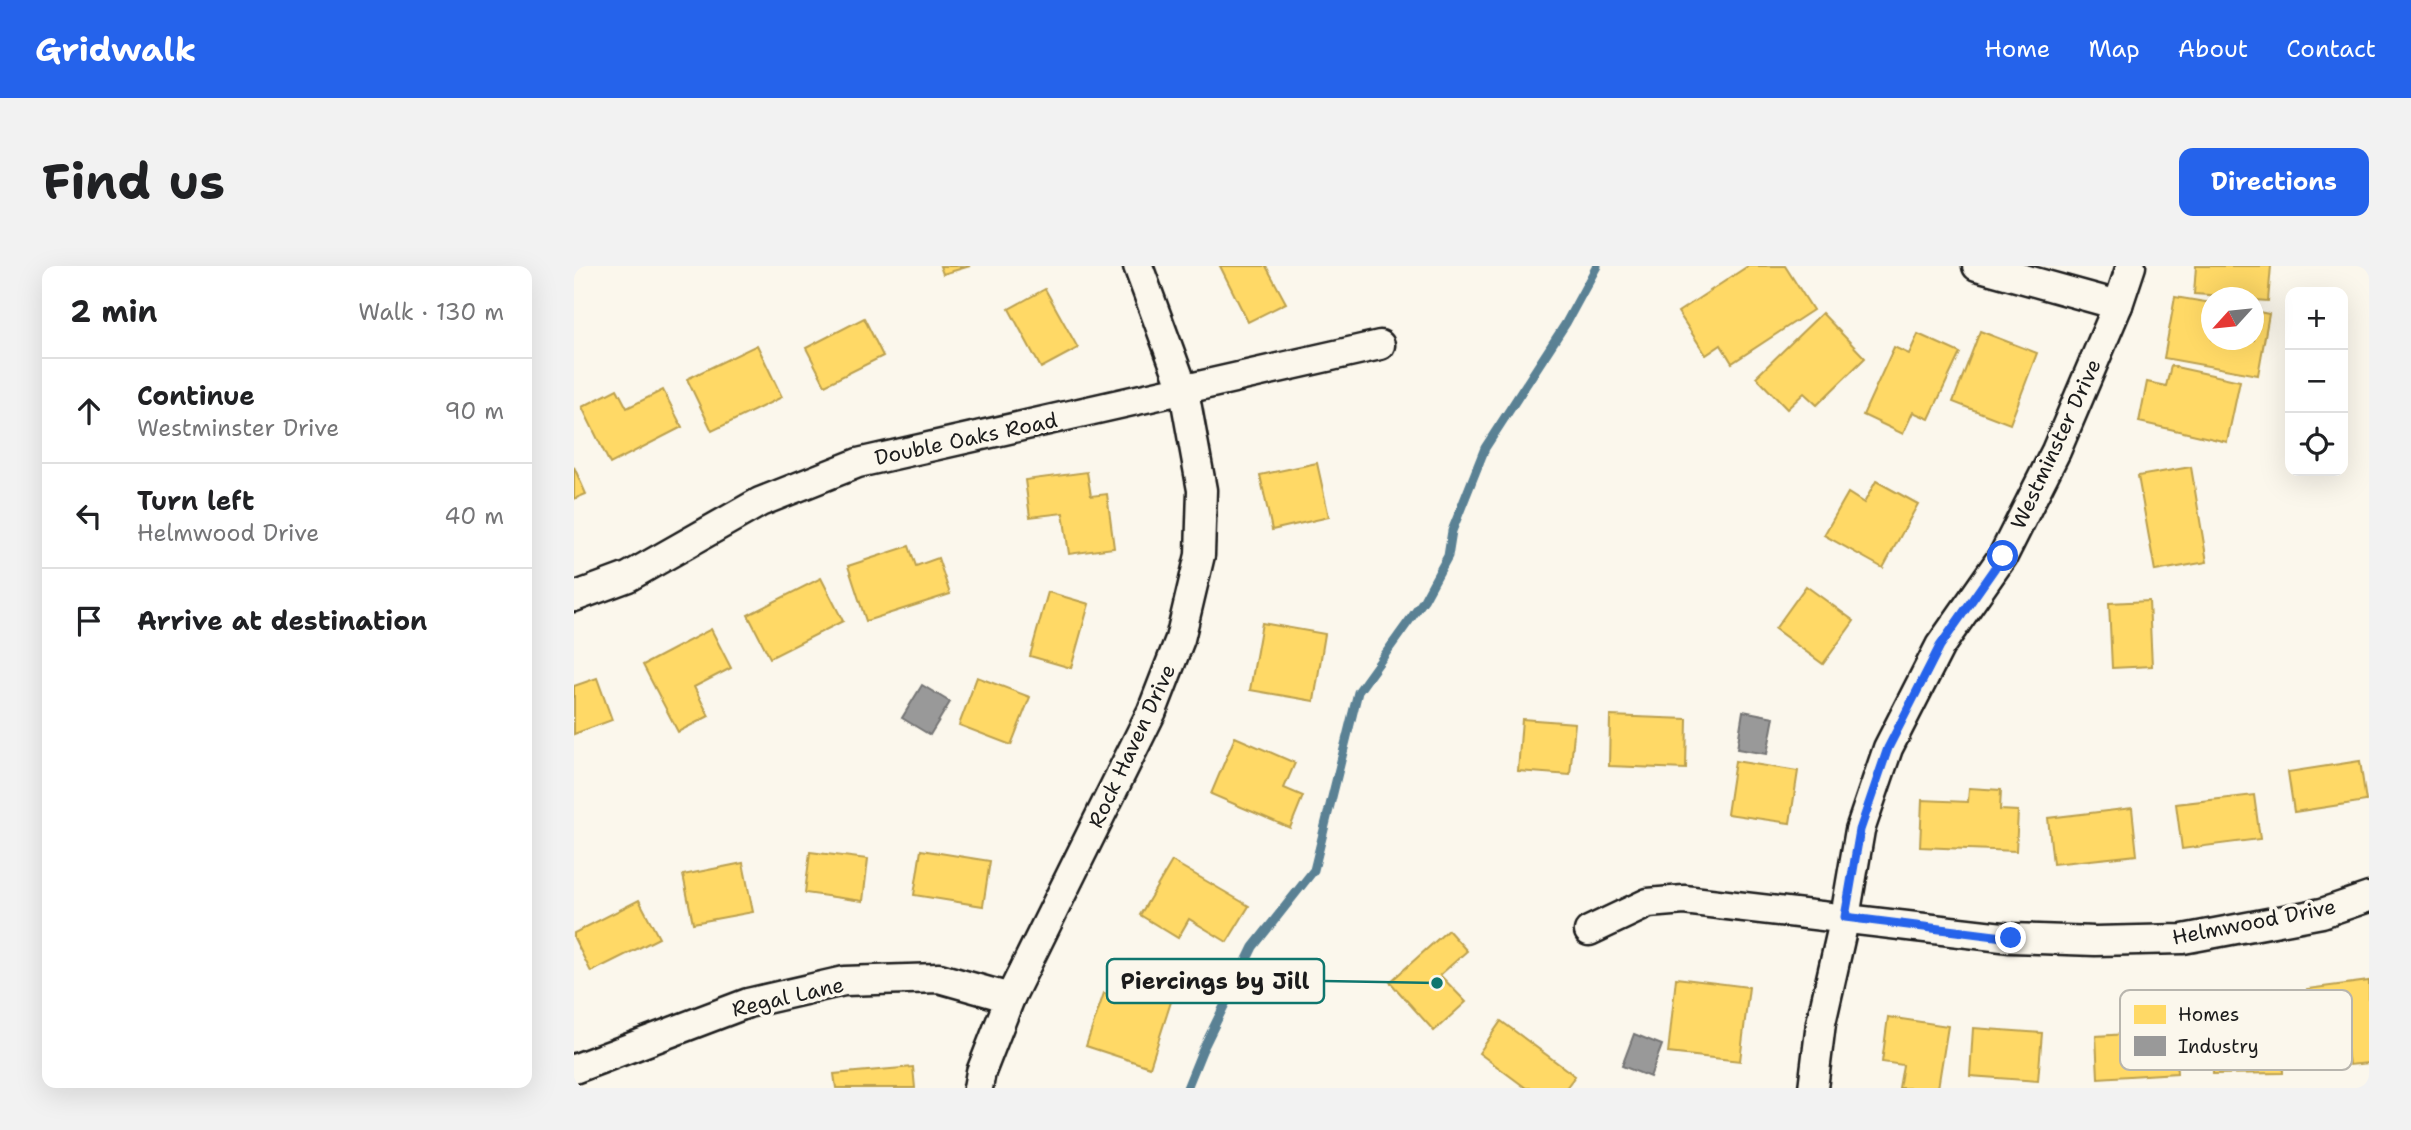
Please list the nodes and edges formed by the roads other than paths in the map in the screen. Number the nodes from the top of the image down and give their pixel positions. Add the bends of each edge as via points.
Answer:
1 (1138, 266) edge
2 (1977, 266) edge
3 (2131, 266) edge
4 (2118, 305) junction
5 (1380, 345) dead end
6 (1184, 391) junction
7 (574, 597) edge
8 (2369, 897) edge
9 (1845, 917) junction
10 (1589, 931) dead end
11 (1010, 998) junction
12 (574, 1069) edge
13 (978, 1088) edge
14 (1813, 1088) edge

1 - 6 street, Rock Haven Drive
2 - 4 street
3 - 4 street, Westminster Drive
4 - 9 street, Westminster Drive via 2056,451 2003,556 1940,646 1888,748 1860,830
5 - 6 street, Double Oaks Road
6 - 7 street, Double Oaks Road via 858,463 760,502 628,577
6 - 11 street, Rock Haven Drive via 1202,490 1200,555 1180,639 1152,711
8 - 9 street, Helmwood Drive via 2322,913 2183,939 2011,938
9 - 10 street, Helmwood Drive via 1684,900 1648,903
9 - 14 street, Westminster Drive via 1821,1023
11 - 12 street, Regal Lane via 939,978 844,981 748,1003
11 - 13 street, Rock Haven Drive

